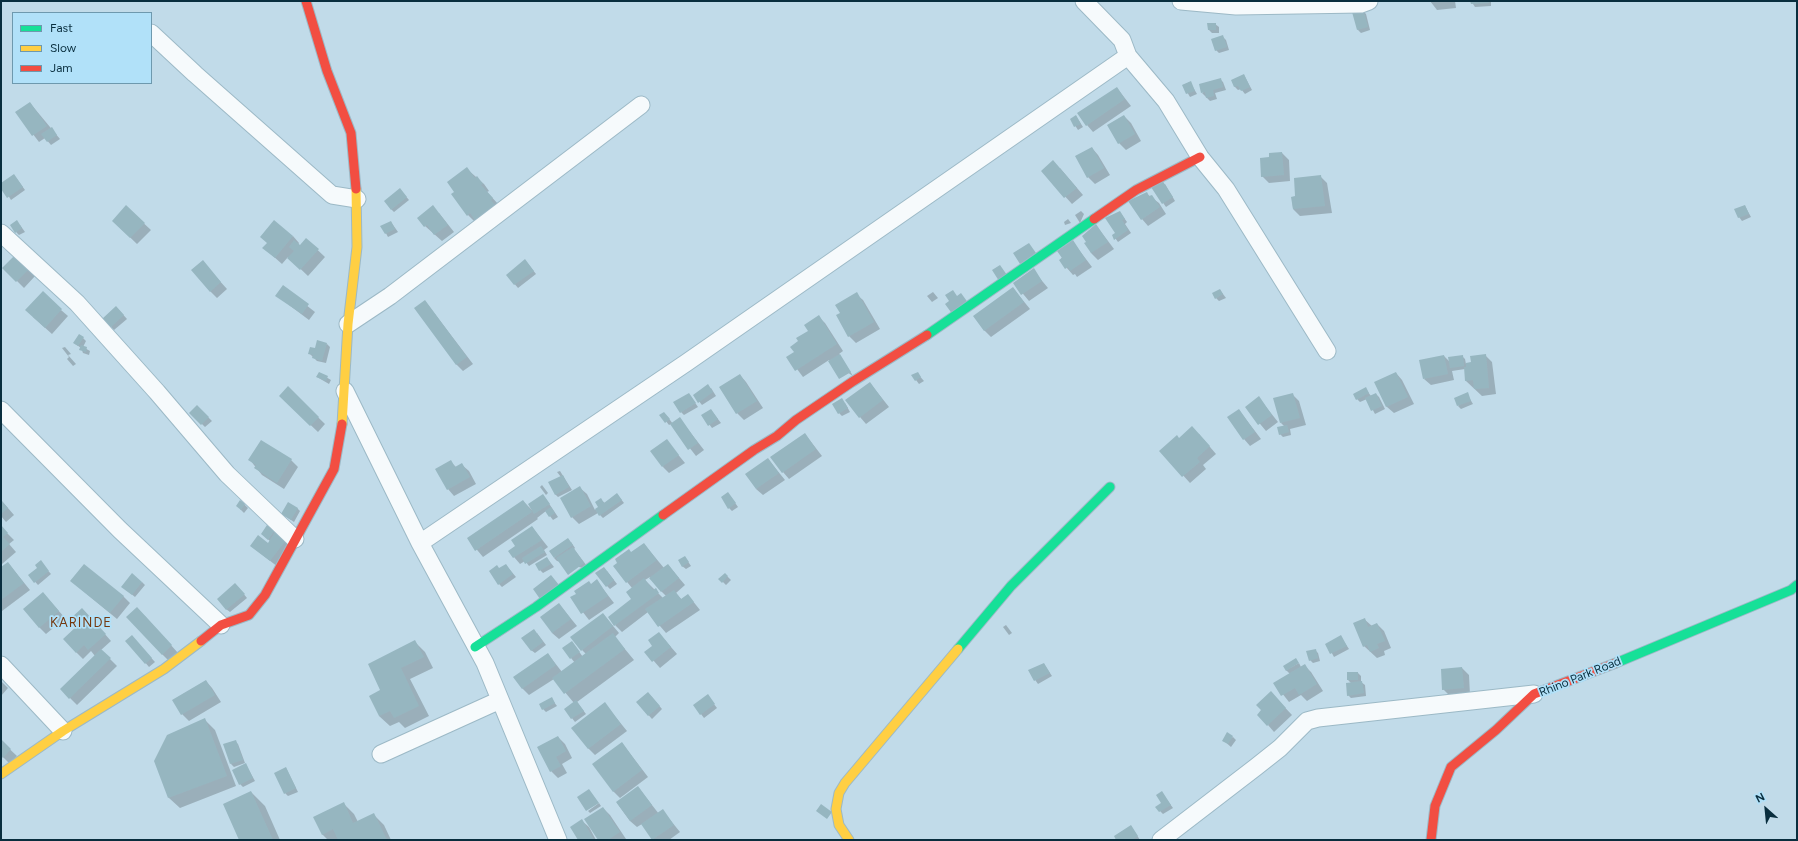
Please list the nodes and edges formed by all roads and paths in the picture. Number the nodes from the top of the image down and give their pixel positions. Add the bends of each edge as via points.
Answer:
1 (306, 1) edge
2 (1181, 1) edge
3 (1369, 1) edge
4 (1092, 4) edge
5 (152, 34) edge
6 (1128, 56) junction
7 (641, 105) dead end
8 (1200, 157) junction
9 (357, 199) junction
10 (1, 233) edge
11 (348, 324) junction
12 (1327, 351) dead end
13 (345, 391) junction
14 (1, 410) edge
15 (1110, 486) dead end
16 (295, 539) junction
17 (420, 543) junction
18 (1797, 585) edge
19 (221, 625) junction
20 (475, 647) junction
21 (1, 665) edge
22 (1534, 694) junction
23 (500, 700) junction
24 (63, 730) junction
25 (381, 754) dead end
26 (1, 774) edge
27 (558, 840) edge
28 (849, 840) edge
29 (1161, 840) edge
30 (1431, 840) edge

1 - 9 street via 327,71 351,133
2 - 3 street via 1236,6 1361,4
4 - 6 street via 1122,40
5 - 9 street via 332,195
6 - 8 street via 1166,101
6 - 17 street via 686,363
7 - 11 street via 390,296
8 - 12 street via 1226,189
8 - 20 street via 1136,190 936,330 796,420 536,607
9 - 11 street via 357,247
10 - 16 street via 76,303 228,474
11 - 13 street
13 - 16 street via 334,469
13 - 17 street
14 - 19 street via 120,530
15 - 28 street via 1011,586 845,783 839,793 836,809 839,825
16 - 19 street via 265,595 249,615
17 - 20 street
18 - 22 street, Rhino Park Road via 1791,590 1587,675
19 - 24 street via 164,669
20 - 23 street via 485,663
21 - 24 street
22 - 29 street via 1307,721 1256,768
22 - 30 street, Rhino Park Road via 1451,767 1436,806
23 - 25 street
23 - 27 street
24 - 26 street

